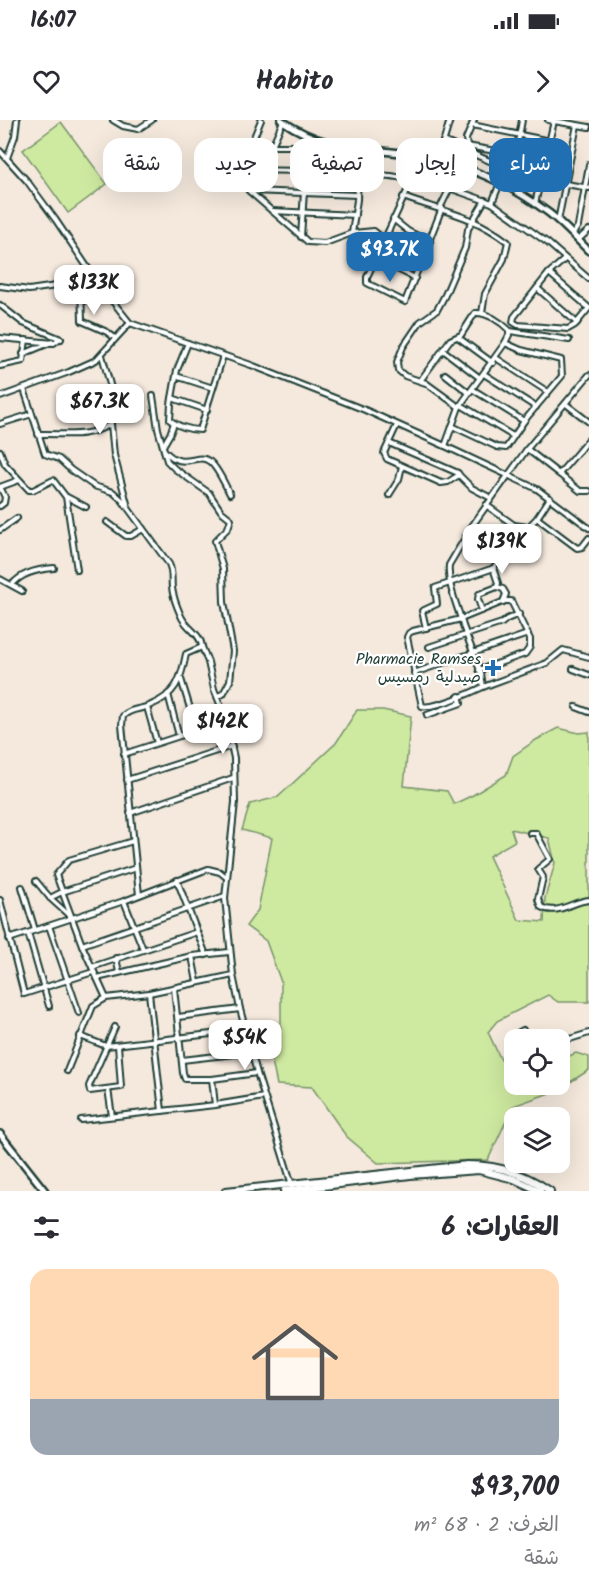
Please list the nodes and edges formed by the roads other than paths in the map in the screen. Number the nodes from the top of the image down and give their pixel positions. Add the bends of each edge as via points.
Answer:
1 (17, 120) edge
2 (112, 120) edge
3 (152, 120) edge
4 (261, 120) edge
5 (450, 120) edge
6 (474, 120) edge
7 (522, 120) edge
8 (548, 120) edge
9 (282, 121) edge
10 (555, 121) edge
11 (119, 122) edge
12 (472, 125) junction
13 (577, 125) junction
14 (589, 127) edge
15 (519, 135) junction
16 (253, 138) edge
17 (275, 138) edge
18 (315, 138) edge
19 (444, 138) edge
20 (519, 138) edge
21 (534, 138) edge
22 (551, 138) edge
23 (489, 150) edge
24 (0, 151) edge
25 (572, 152) edge
26 (7, 158) junction
27 (589, 166) edge
28 (572, 185) edge
29 (587, 188) edge
30 (250, 192) edge
31 (304, 192) joint
32 (357, 192) edge
33 (405, 192) edge
34 (448, 192) edge
35 (462, 192) edge
36 (496, 192) edge
37 (515, 192) edge
38 (538, 192) edge
39 (564, 192) edge
40 (357, 195) junction
41 (403, 197) junction
42 (485, 200) junction
43 (492, 203) junction
44 (535, 204) junction
45 (441, 208) junction
46 (271, 211) junction
47 (303, 212) junction
48 (355, 215) junction
49 (393, 219) junction
50 (473, 220) junction
51 (558, 221) junction
52 (589, 230) edge
53 (352, 234) junction
54 (301, 237) junction
55 (575, 238) junction
56 (384, 240) junction
57 (430, 242) junction
58 (589, 250) edge
59 (375, 258) junction
60 (565, 259) junction
61 (423, 260) junction
62 (549, 273) junction
63 (415, 278) junction
64 (589, 279) edge
65 (98, 283) junction
66 (81, 285) junction
67 (0, 286) edge
68 (6, 288) junction
69 (537, 288) junction
70 (0, 293) edge
71 (0, 305) edge
72 (589, 308) edge
73 (482, 313) junction
74 (130, 322) junction
75 (577, 323) junction
76 (510, 331) junction
77 (458, 337) junction
78 (0, 338) edge
79 (115, 338) junction
80 (26, 340) junction
81 (569, 340) dead end
82 (52, 342) junction
83 (188, 343) junction
84 (505, 343) junction
85 (443, 350) junction
86 (23, 354) junction
87 (102, 355) junction
88 (223, 356) junction
89 (496, 358) junction
90 (493, 363) junction
91 (0, 366) edge
92 (445, 374) dead end
93 (484, 374) junction
94 (589, 375) edge
95 (176, 376) junction
96 (480, 378) junction
97 (420, 381) junction
98 (213, 388) junction
99 (24, 389) junction
100 (470, 391) junction
101 (548, 392) junction
102 (153, 396) dead end
103 (0, 397) edge
104 (172, 398) junction
105 (566, 404) junction
106 (460, 406) junction
107 (536, 407) junction
108 (207, 410) junction
109 (32, 414) junction
110 (524, 421) junction
111 (589, 422) edge
112 (174, 423) junction
113 (0, 424) edge
114 (111, 424) junction
115 (397, 425) junction
116 (452, 426) junction
117 (38, 434) junction
118 (513, 436) junction
119 (589, 439) edge
120 (389, 443) junction
121 (445, 446) junction
122 (163, 447) junction
123 (527, 448) junction
124 (0, 451) edge
125 (1, 459) edge
126 (402, 466) junction
127 (559, 474) junction
128 (459, 475) junction
129 (510, 475) junction
130 (19, 480) junction
131 (0, 487) edge
132 (589, 491) edge
133 (230, 494) dead end
134 (389, 495) dead end
135 (66, 496) junction
136 (491, 498) junction
137 (550, 498) junction
138 (486, 505) junction
139 (0, 506) edge
140 (86, 507) dead end
141 (128, 508) junction
142 (17, 518) dead end
143 (537, 518) junction
144 (106, 522) dead end
145 (514, 525) junction
146 (589, 528) edge
147 (0, 530) edge
148 (142, 530) junction
149 (465, 536) junction
150 (504, 536) junction
151 (589, 538) edge
152 (54, 568) dead end
153 (493, 568) junction
154 (77, 570) dead end
155 (0, 579) edge
156 (451, 583) junction
157 (12, 585) junction
158 (497, 587) junction
159 (22, 591) dead end
160 (502, 603) junction
161 (482, 611) junction
162 (519, 614) junction
163 (461, 619) junction
164 (426, 628) junction
165 (467, 634) junction
166 (528, 634) junction
167 (202, 647) junction
168 (429, 647) dead end
169 (474, 653) junction
170 (589, 657) edge
171 (573, 669) dead end
172 (479, 670) junction
173 (414, 673) junction
174 (589, 675) edge
175 (181, 678) junction
176 (483, 687) junction
177 (168, 694) junction
178 (216, 696) junction
179 (459, 696) junction
180 (147, 707) junction
181 (576, 707) dead end
182 (589, 712) edge
183 (427, 715) dead end
184 (226, 721) junction
185 (197, 730) junction
186 (179, 736) junction
187 (157, 743) junction
188 (232, 746) junction
189 (124, 754) junction
190 (234, 778) junction
191 (127, 780) junction
192 (130, 813) junction
193 (530, 833) dead end
194 (133, 841) junction
195 (136, 868) junction
196 (226, 878) junction
197 (177, 880) junction
198 (36, 881) dead end
199 (22, 887) dead end
200 (62, 892) junction
201 (139, 895) junction
202 (225, 896) junction
203 (50, 898) junction
204 (0, 900) edge
205 (589, 900) edge
206 (124, 901) junction
207 (188, 909) junction
208 (72, 918) junction
209 (49, 926) junction
210 (134, 927) junction
211 (35, 930) junction
212 (197, 932) junction
213 (28, 933) junction
214 (9, 939) junction
215 (82, 945) junction
216 (143, 950) junction
217 (229, 952) junction
218 (206, 955) junction
219 (192, 956) junction
220 (116, 958) junction
221 (92, 969) junction
222 (119, 973) junction
223 (233, 975) junction
224 (97, 978) junction
225 (68, 980) junction
226 (197, 982) junction
227 (174, 987) junction
228 (44, 988) junction
229 (149, 993) junction
230 (106, 998) junction
231 (49, 1006) dead end
232 (240, 1009) junction
233 (79, 1013) dead end
234 (178, 1017) junction
235 (115, 1027) dead end
236 (246, 1030) junction
237 (589, 1033) edge
238 (80, 1036) junction
239 (180, 1038) junction
240 (570, 1039) edge
241 (155, 1041) junction
242 (118, 1045) junction
243 (106, 1046) junction
244 (251, 1052) junction
245 (182, 1060) junction
246 (66, 1071) dead end
247 (257, 1073) junction
248 (212, 1079) junction
249 (108, 1089) junction
250 (264, 1098) junction
251 (215, 1105) junction
252 (162, 1111) junction
253 (112, 1116) junction
254 (81, 1120) dead end
255 (0, 1134) edge
256 (40, 1183) junction
257 (293, 1188) edge
258 (39, 1191) edge
259 (45, 1191) edge
260 (226, 1191) edge
261 (284, 1191) edge
262 (540, 1191) edge
263 (550, 1191) edge

1 - 26 street
2 - 11 street
3 - 11 street via 138,129
4 - 16 street
5 - 19 street
6 - 12 street
7 - 15 street
8 - 10 street
9 - 17 street
9 - 18 street
10 - 13 street
10 - 22 street
12 - 15 street
12 - 23 street via 467,146
13 - 14 street
13 - 25 street
15 - 20 street
15 - 21 street
24 - 26 street
26 - 65 street
27 - 29 street
28 - 29 street
29 - 55 street
30 - 46 street
31 - 40 street
31 - 47 street
32 - 40 street
33 - 41 street
34 - 45 street
35 - 42 street
36 - 43 street
37 - 44 street
38 - 44 street
39 - 51 street
40 - 48 street
41 - 45 street
41 - 49 street
42 - 43 street
42 - 50 street
43 - 60 street
44 - 51 street
45 - 50 street
45 - 57 street
46 - 47 street
46 - 54 street
47 - 48 street
47 - 54 street
48 - 53 street
49 - 56 street
49 - 57 street
50 - 73 street via 508,244 485,294
50 - 97 street via 445,295 420,322 398,357 399,372
51 - 55 street
52 - 55 street
53 - 54 street via 325,243 311,243
53 - 56 street via 372,231
55 - 58 street
56 - 59 street
56 - 61 street
57 - 61 street
59 - 63 street
59 - 63 street via 365,280 370,285 405,302
60 - 62 street
60 - 64 street
61 - 63 street
62 - 69 street
62 - 72 street
65 - 66 street
65 - 74 street
66 - 68 street
66 - 79 street via 82,321
67 - 68 street
68 - 70 street
69 - 75 street
69 - 75 street via 513,322 565,330
71 - 82 street via 23,323 60,339
72 - 75 street
73 - 76 street
73 - 77 street via 473,315
74 - 79 street
74 - 83 street
76 - 81 street
76 - 84 street
77 - 85 street
77 - 90 street
78 - 80 street
79 - 87 street
80 - 82 street
80 - 86 street
82 - 86 street
83 - 88 street
83 - 95 street
84 - 89 street
84 - 101 street via 561,360 562,376
85 - 96 street
85 - 97 street
86 - 91 street via 22,361
87 - 99 street via 82,367
87 - 114 street via 112,387
88 - 98 street
88 - 115 street
89 - 90 street
89 - 101 street
90 - 93 street
92 - 100 street
93 - 96 street
93 - 107 street
94 - 105 street
95 - 98 street
95 - 104 street
96 - 100 street
97 - 106 street
98 - 108 street
99 - 103 street
99 - 109 street
100 - 106 street
100 - 110 street
101 - 107 street
102 - 122 street
104 - 108 street
104 - 112 street via 170,420
105 - 111 street
105 - 123 street
106 - 116 street
106 - 118 street
107 - 110 street
108 - 112 street via 200,430
109 - 113 street
109 - 117 street
110 - 118 street
112 - 122 street
114 - 117 street via 84,435
114 - 141 street via 114,455
115 - 120 street
115 - 121 street
116 - 118 street via 500,448 506,448
116 - 121 street
117 - 141 street via 46,455 62,460 97,488 115,493
119 - 127 street
120 - 126 street via 386,457
120 - 128 street
121 - 129 street
122 - 133 street via 171,457 182,461 207,459
122 - 178 street via 171,466 209,494 231,519 215,542 223,569 224,602 233,651 228,686
123 - 127 street
123 - 129 street
124 - 125 street
125 - 130 street
126 - 128 street via 443,483
126 - 134 street
127 - 132 street via 580,491
128 - 136 street
129 - 136 street
129 - 137 street
130 - 131 street
130 - 135 street via 30,490 55,480
131 - 139 street via 5,497
135 - 140 street
135 - 154 street
136 - 138 street
137 - 143 street
137 - 146 street
138 - 145 street
138 - 149 street
141 - 148 street
142 - 147 street
143 - 145 street via 528,527
143 - 151 street via 577,548
144 - 148 street via 126,536
145 - 150 street
148 - 167 street via 169,564 181,618 200,639
149 - 150 street via 483,544
149 - 156 street via 449,565
150 - 153 street via 505,548
152 - 157 street via 18,578
153 - 156 street
153 - 158 street
155 - 157 street
156 - 163 street
156 - 164 street via 435,588 437,604 422,610
157 - 159 street
158 - 160 street via 506,594
158 - 161 street via 479,594
160 - 161 street
160 - 162 street via 512,602
161 - 163 street
162 - 165 street via 502,624
162 - 166 street
163 - 164 street
163 - 165 street
164 - 173 street via 407,637
165 - 168 street
165 - 169 street
166 - 169 street
166 - 172 street via 528,652
167 - 175 street via 186,654
167 - 178 street
169 - 172 street
169 - 173 street
170 - 176 street via 563,650 547,663
171 - 174 street
172 - 176 street
173 - 179 street via 424,707
175 - 177 street
175 - 185 street
176 - 179 street
177 - 180 street
177 - 186 street
178 - 184 street
179 - 183 street via 461,703
180 - 187 street
180 - 189 street via 134,708 123,716
181 - 182 street
184 - 185 street
184 - 188 street
185 - 186 street
186 - 187 street
187 - 189 street
188 - 190 street
188 - 191 street
189 - 191 street
190 - 192 street
190 - 196 street
191 - 192 street
192 - 194 street
193 - 205 street via 536,833 550,859 538,869 543,877 538,899 542,907 556,910
194 - 195 street
194 - 200 street via 69,861 56,875
195 - 200 street
195 - 201 street
196 - 197 street via 208,869
196 - 202 street
197 - 201 street
197 - 207 street
198 - 203 street
199 - 211 street
200 - 203 street
200 - 208 street
201 - 206 street
202 - 207 street
202 - 217 street
203 - 208 street
204 - 214 street
206 - 208 street
206 - 210 street
207 - 210 street
207 - 212 street
208 - 209 street
208 - 215 street
209 - 211 street
209 - 225 street
210 - 215 street
210 - 216 street
211 - 213 street
212 - 216 street
212 - 218 street
213 - 214 street
213 - 228 street
214 - 228 street via 24,994
215 - 221 street
216 - 220 street
217 - 218 street
217 - 223 street
218 - 219 street
219 - 222 street
219 - 226 street
220 - 221 street
220 - 222 street
221 - 224 street
221 - 225 street
222 - 224 street
223 - 226 street
223 - 232 street
224 - 230 street
225 - 228 street
225 - 233 street
226 - 227 street
227 - 229 street
227 - 234 street
228 - 231 street
229 - 230 street
229 - 241 street
230 - 238 street via 93,1006
232 - 234 street
232 - 236 street
234 - 239 street
235 - 243 street
236 - 239 street
236 - 244 street
237 - 240 street
238 - 243 street
238 - 246 street
239 - 241 street
239 - 245 street
241 - 242 street
241 - 252 street
242 - 243 street
242 - 249 street via 122,1085
243 - 249 street via 89,1088
244 - 245 street
244 - 247 street
245 - 248 street via 185,1079
247 - 248 street
247 - 250 street
248 - 251 street
249 - 253 street
250 - 251 street
250 - 257 street
251 - 252 street
252 - 253 street
253 - 254 street
255 - 256 street
256 - 258 street
256 - 259 street
257 - 260 main road
257 - 261 main road
257 - 262 main road via 479,1170
257 - 263 main road via 482,1165 522,1176

